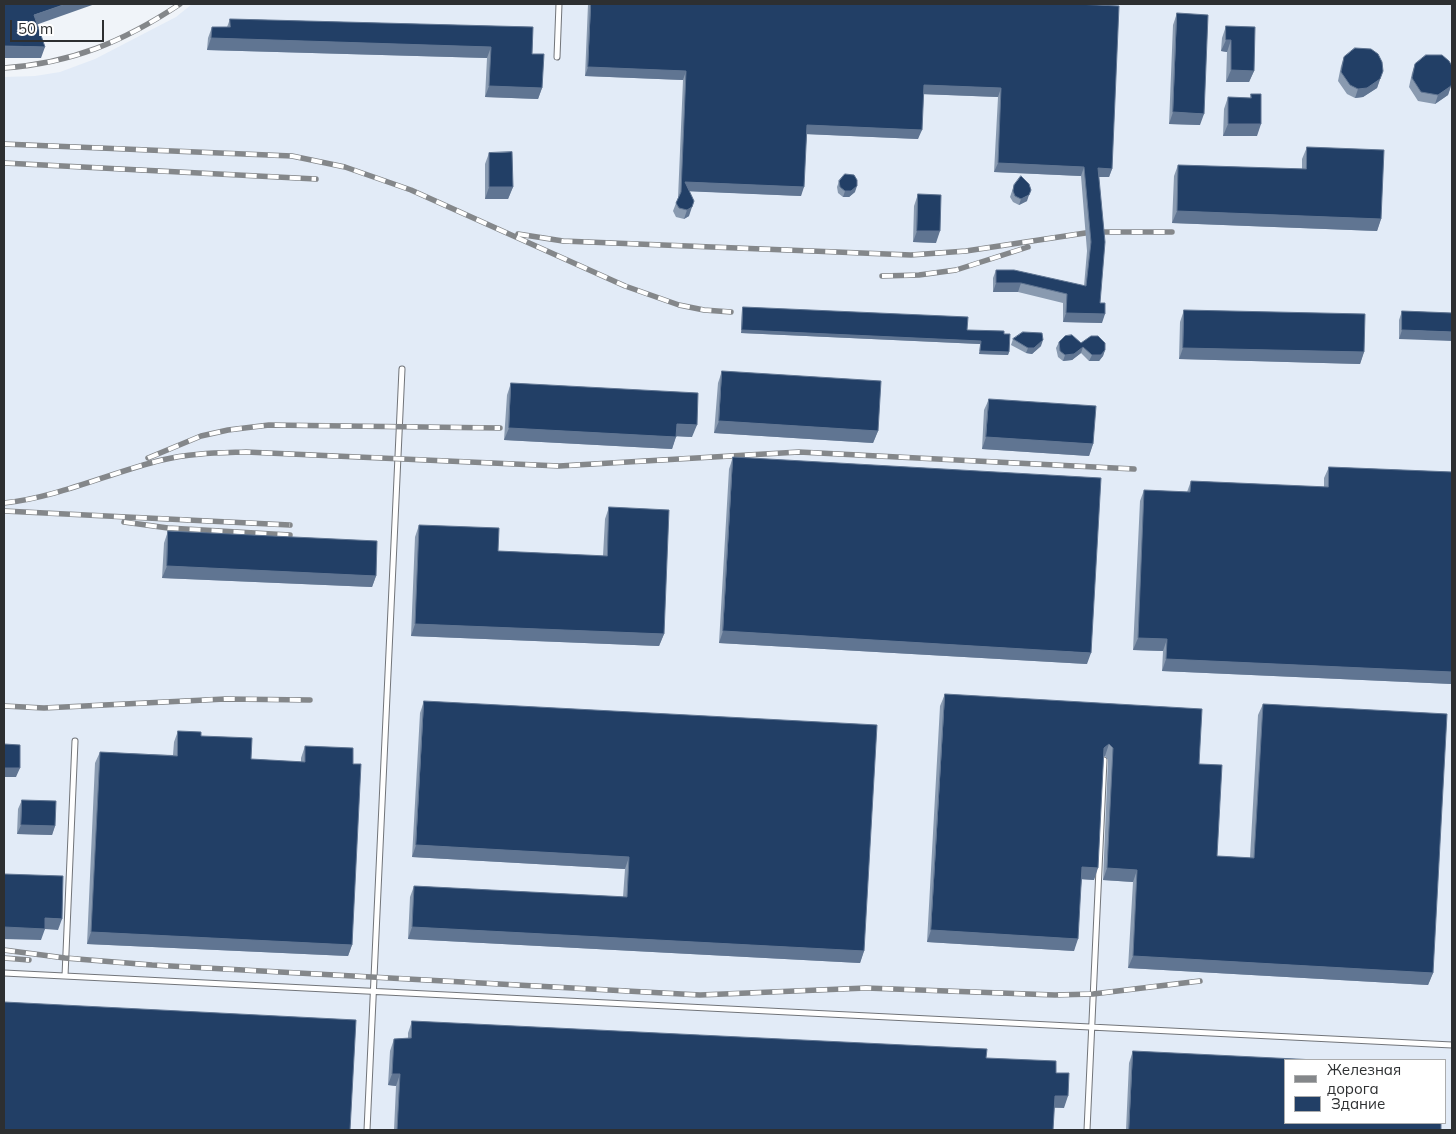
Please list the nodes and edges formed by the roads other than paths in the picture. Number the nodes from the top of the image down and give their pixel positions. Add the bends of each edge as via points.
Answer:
1 (559, 4) edge
2 (557, 58) dead end
3 (402, 369) dead end
4 (75, 741) dead end
5 (1104, 760) edge
6 (4, 973) edge
7 (64, 976) junction
8 (375, 991) junction
9 (1091, 1028) junction
10 (1452, 1045) edge
11 (367, 1130) edge
12 (1087, 1130) edge

1 - 2 lane
3 - 8 lane
4 - 7 lane
5 - 9 lane
6 - 7 lane
7 - 8 lane
8 - 9 lane
8 - 11 lane
9 - 10 lane
9 - 12 lane

